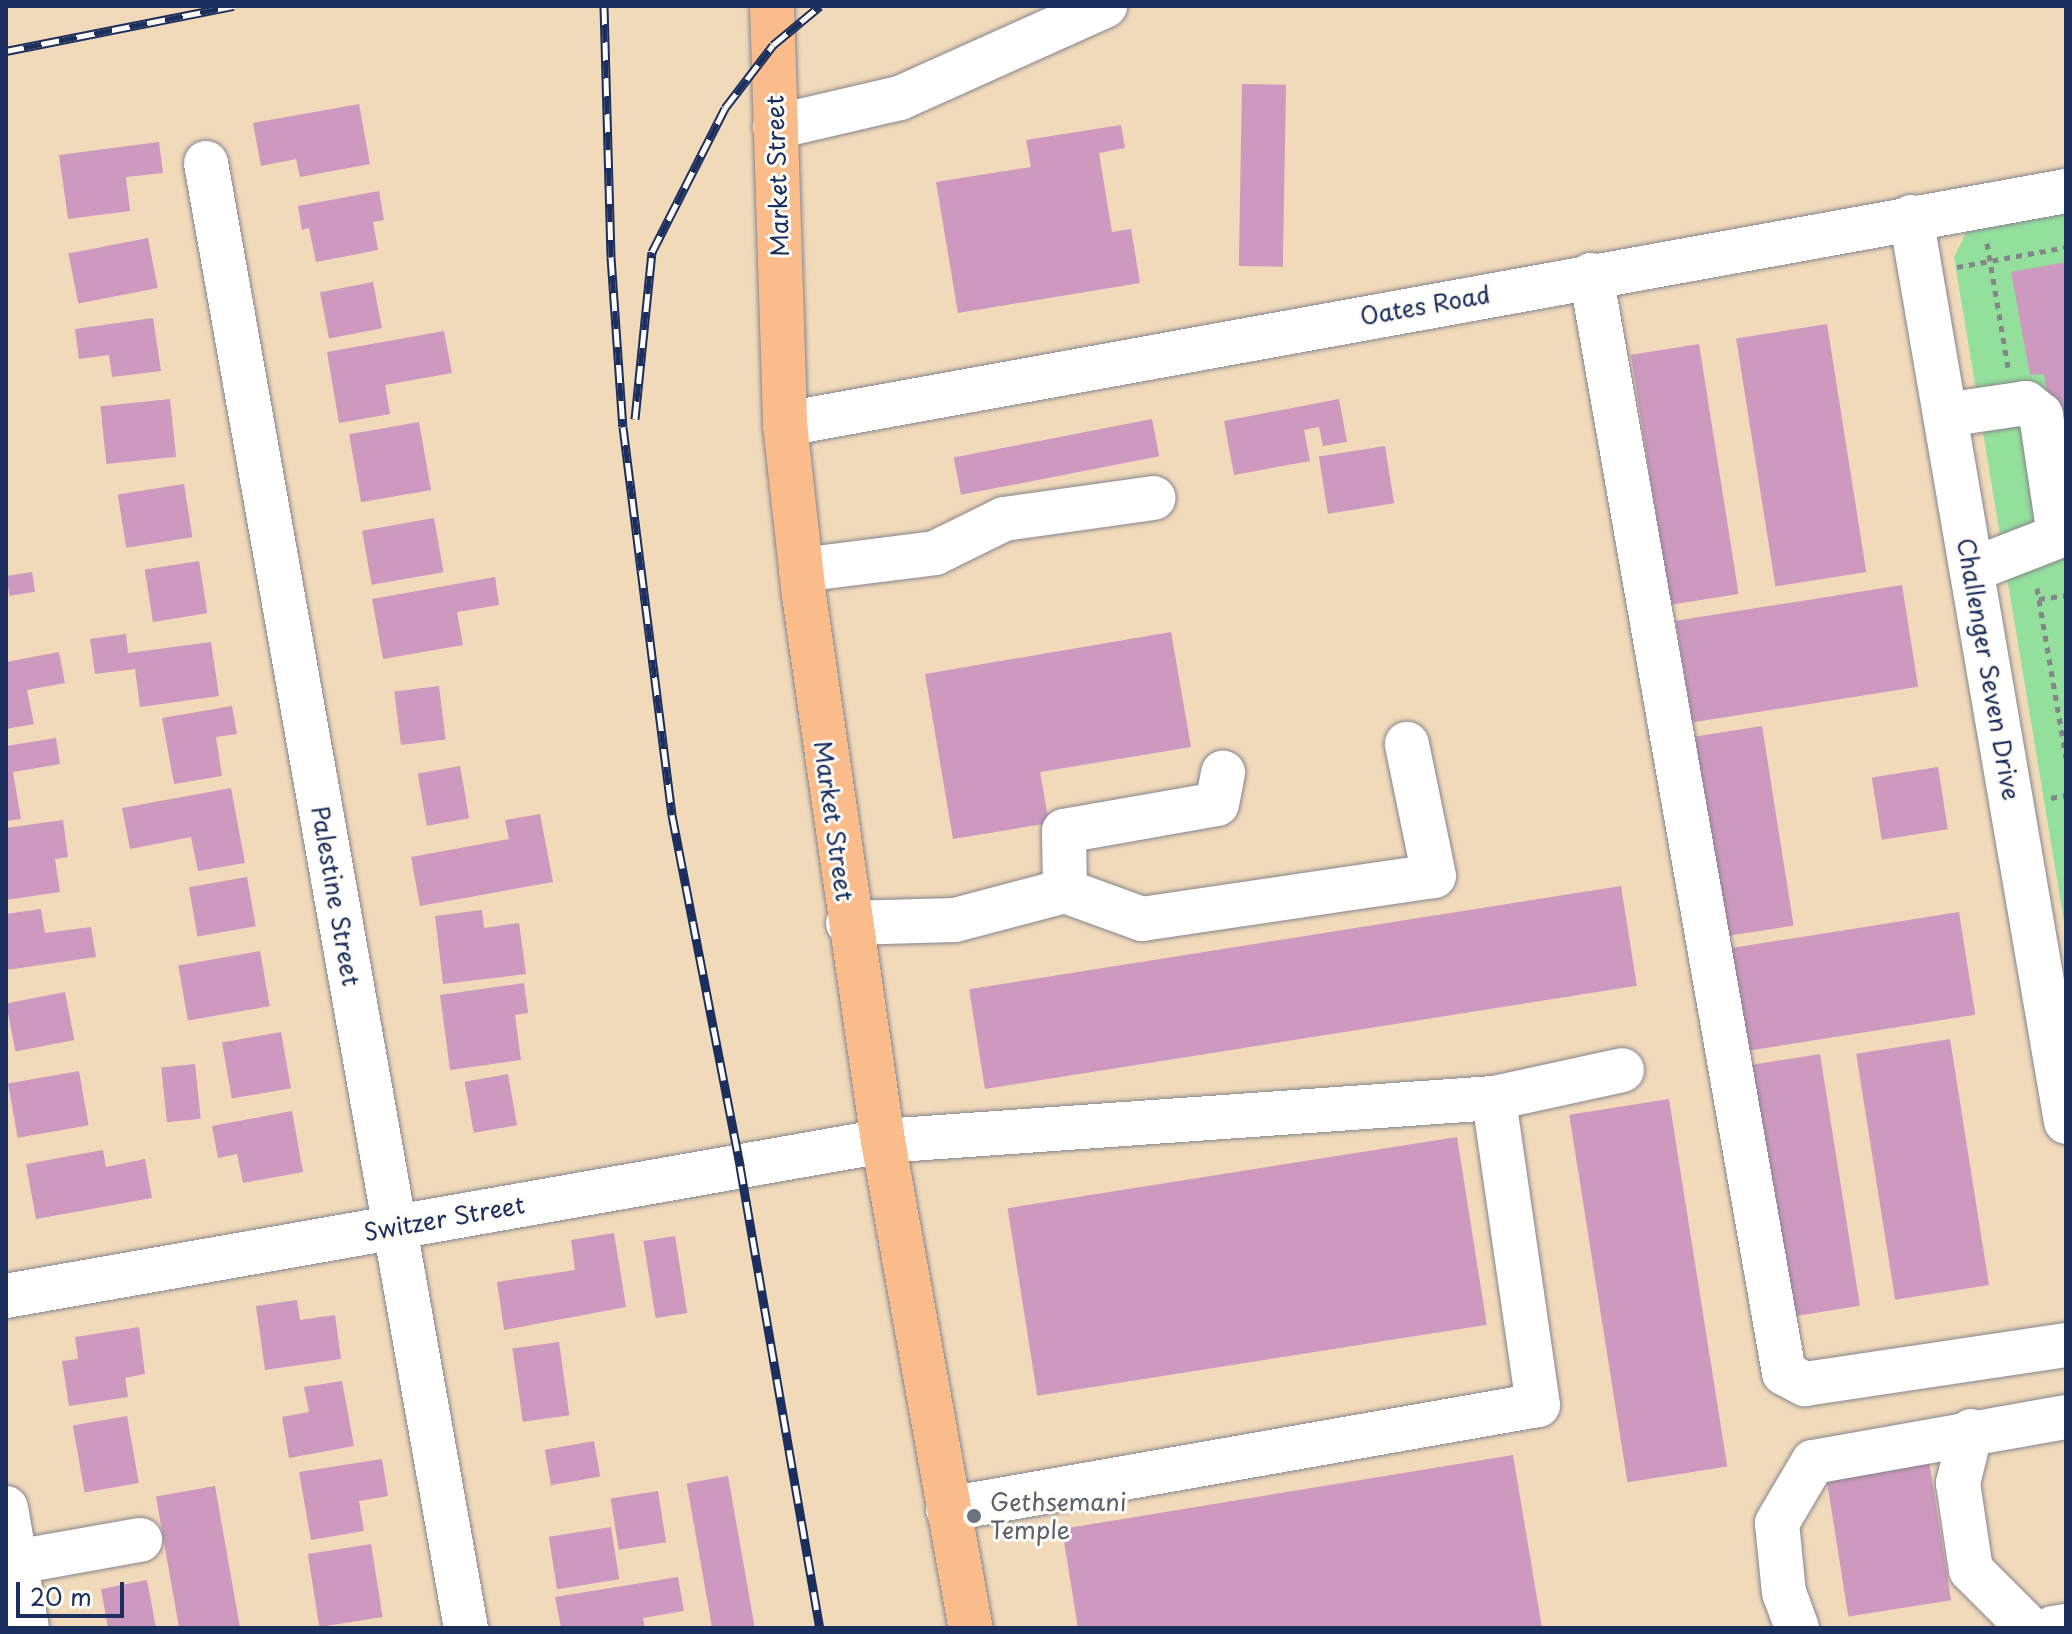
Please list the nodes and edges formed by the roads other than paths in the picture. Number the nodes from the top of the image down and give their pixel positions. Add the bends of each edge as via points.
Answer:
1 (772, 6) edge
2 (1105, 6) edge
3 (775, 127) junction
4 (206, 163) dead end
5 (2066, 191) edge
6 (1911, 217) junction
7 (1591, 275) junction
8 (1945, 415) junction
9 (785, 424) junction
10 (1154, 498) dead end
11 (801, 570) junction
12 (1972, 570) junction
13 (1407, 744) dead end
14 (1223, 773) dead end
15 (1065, 891) junction
16 (848, 923) junction
17 (2054, 980) edge
18 (1622, 1070) dead end
19 (2064, 1097) edge
20 (1494, 1098) junction
21 (883, 1141) junction
22 (395, 1227) junction
23 (6, 1296) edge
24 (2066, 1345) edge
25 (2066, 1417) edge
26 (1971, 1431) junction
27 (6, 1508) edge
28 (948, 1509) junction
29 (140, 1540) dead end
30 (16, 1562) junction
31 (2066, 1626) edge
32 (27, 1628) edge
33 (466, 1628) edge
34 (971, 1628) edge
35 (1797, 1628) edge
36 (2029, 1628) edge
37 (2053, 1628) edge

1 - 3 main road, Market Street
2 - 3 street via 900,98
3 - 9 main road, Market Street
4 - 22 street, Palestine Street
5 - 6 street, Oates Road
6 - 7 street, Oates Road
6 - 8 street, Challenger Seven Drive
7 - 9 street, Oates Road
7 - 24 street via 1784,1373 1805,1384
8 - 12 street, Challenger Seven Drive
8 - 12 street via 2026,403 2041,415 2059,536
9 - 11 main road, Market Street
10 - 11 street via 1004,519 935,553
11 - 16 main road, Market Street
12 - 17 street, Challenger Seven Drive
13 - 15 street via 1434,876 1142,919
14 - 15 street via 1217,804 1064,831
15 - 16 street via 955,920
16 - 21 main road, Market Street
17 - 19 street, Challenger Seven Drive
18 - 20 street, Switzer Street
20 - 21 street, Switzer Street
20 - 28 street via 1538,1405
21 - 22 street, Switzer Street
21 - 28 main road, Market Street
22 - 23 street, Switzer Street
22 - 33 street, Palestine Street
25 - 26 street
26 - 35 street via 1813,1462 1777,1523 1784,1593
26 - 36 street via 1958,1483 1971,1570
27 - 30 street
28 - 34 main road, Market Street
29 - 30 street
30 - 32 street
31 - 37 street

